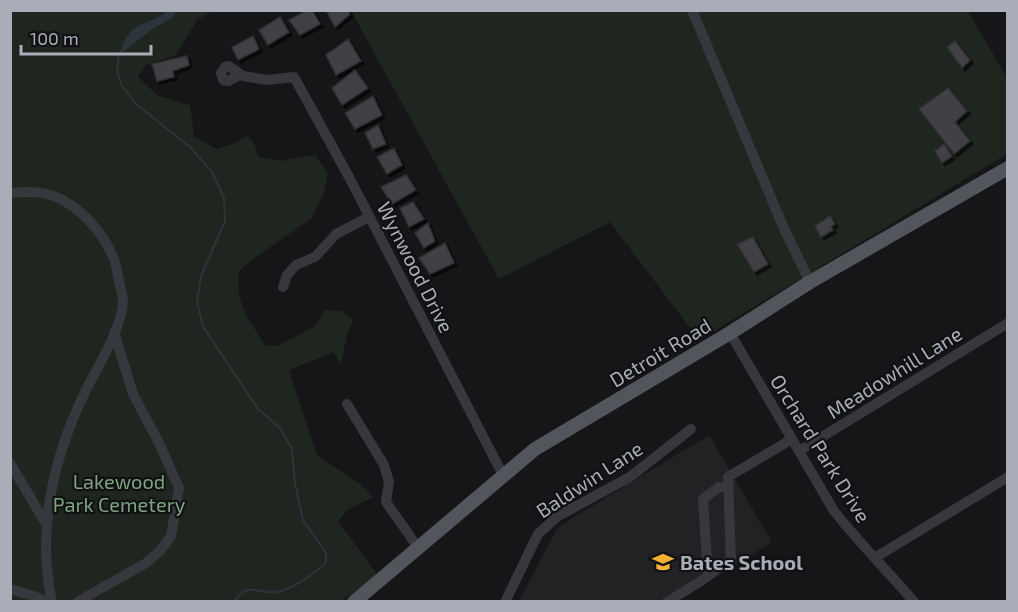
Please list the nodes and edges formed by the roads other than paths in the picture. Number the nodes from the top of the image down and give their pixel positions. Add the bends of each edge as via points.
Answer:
1 (692, 10) edge
2 (239, 75) dead end
3 (1008, 168) edge
4 (10, 193) edge
5 (369, 217) junction
6 (810, 282) junction
7 (283, 287) dead end
8 (1008, 323) edge
9 (114, 332) junction
10 (730, 333) junction
11 (347, 404) dead end
12 (691, 429) dead end
13 (792, 439) junction
14 (799, 451) junction
15 (10, 463) edge
16 (503, 475) junction
17 (1008, 477) edge
18 (729, 487) junction
19 (47, 524) junction
20 (418, 549) junction
21 (876, 557) junction
22 (708, 576) junction
23 (10, 589) edge
24 (45, 602) edge
25 (52, 602) edge
26 (77, 602) edge
27 (354, 602) edge
28 (505, 602) edge
29 (667, 602) edge
30 (914, 602) edge

1 - 6 street
2 - 5 street, Wynwood Drive via 267,80 294,77
3 - 6 main road, Detroit Road
4 - 9 street via 50,195 67,202 94,226 115,262 123,302
5 - 7 street via 336,234 315,257 296,265
5 - 16 street, Wynwood Drive
6 - 10 main road, Detroit Road
8 - 14 street, Meadowhill Lane
9 - 19 street via 81,401 61,455
9 - 26 street via 133,394 179,488 171,536 160,551
10 - 13 street, Orchard Park Drive
10 - 16 main road, Detroit Road via 535,449
11 - 20 street via 384,465 389,482 386,502
12 - 28 street, Baldwin Lane via 630,477 558,516 538,534
13 - 14 street, Orchard Park Drive
13 - 18 street via 728,477
14 - 21 street, Orchard Park Drive via 834,511
15 - 19 street
16 - 20 main road, Detroit Road
17 - 21 street
18 - 22 street via 731,559
18 - 22 street via 719,487 703,499
19 - 25 street
20 - 27 main road, Detroit Road
21 - 30 street, Orchard Park Drive
22 - 29 street
23 - 24 street

